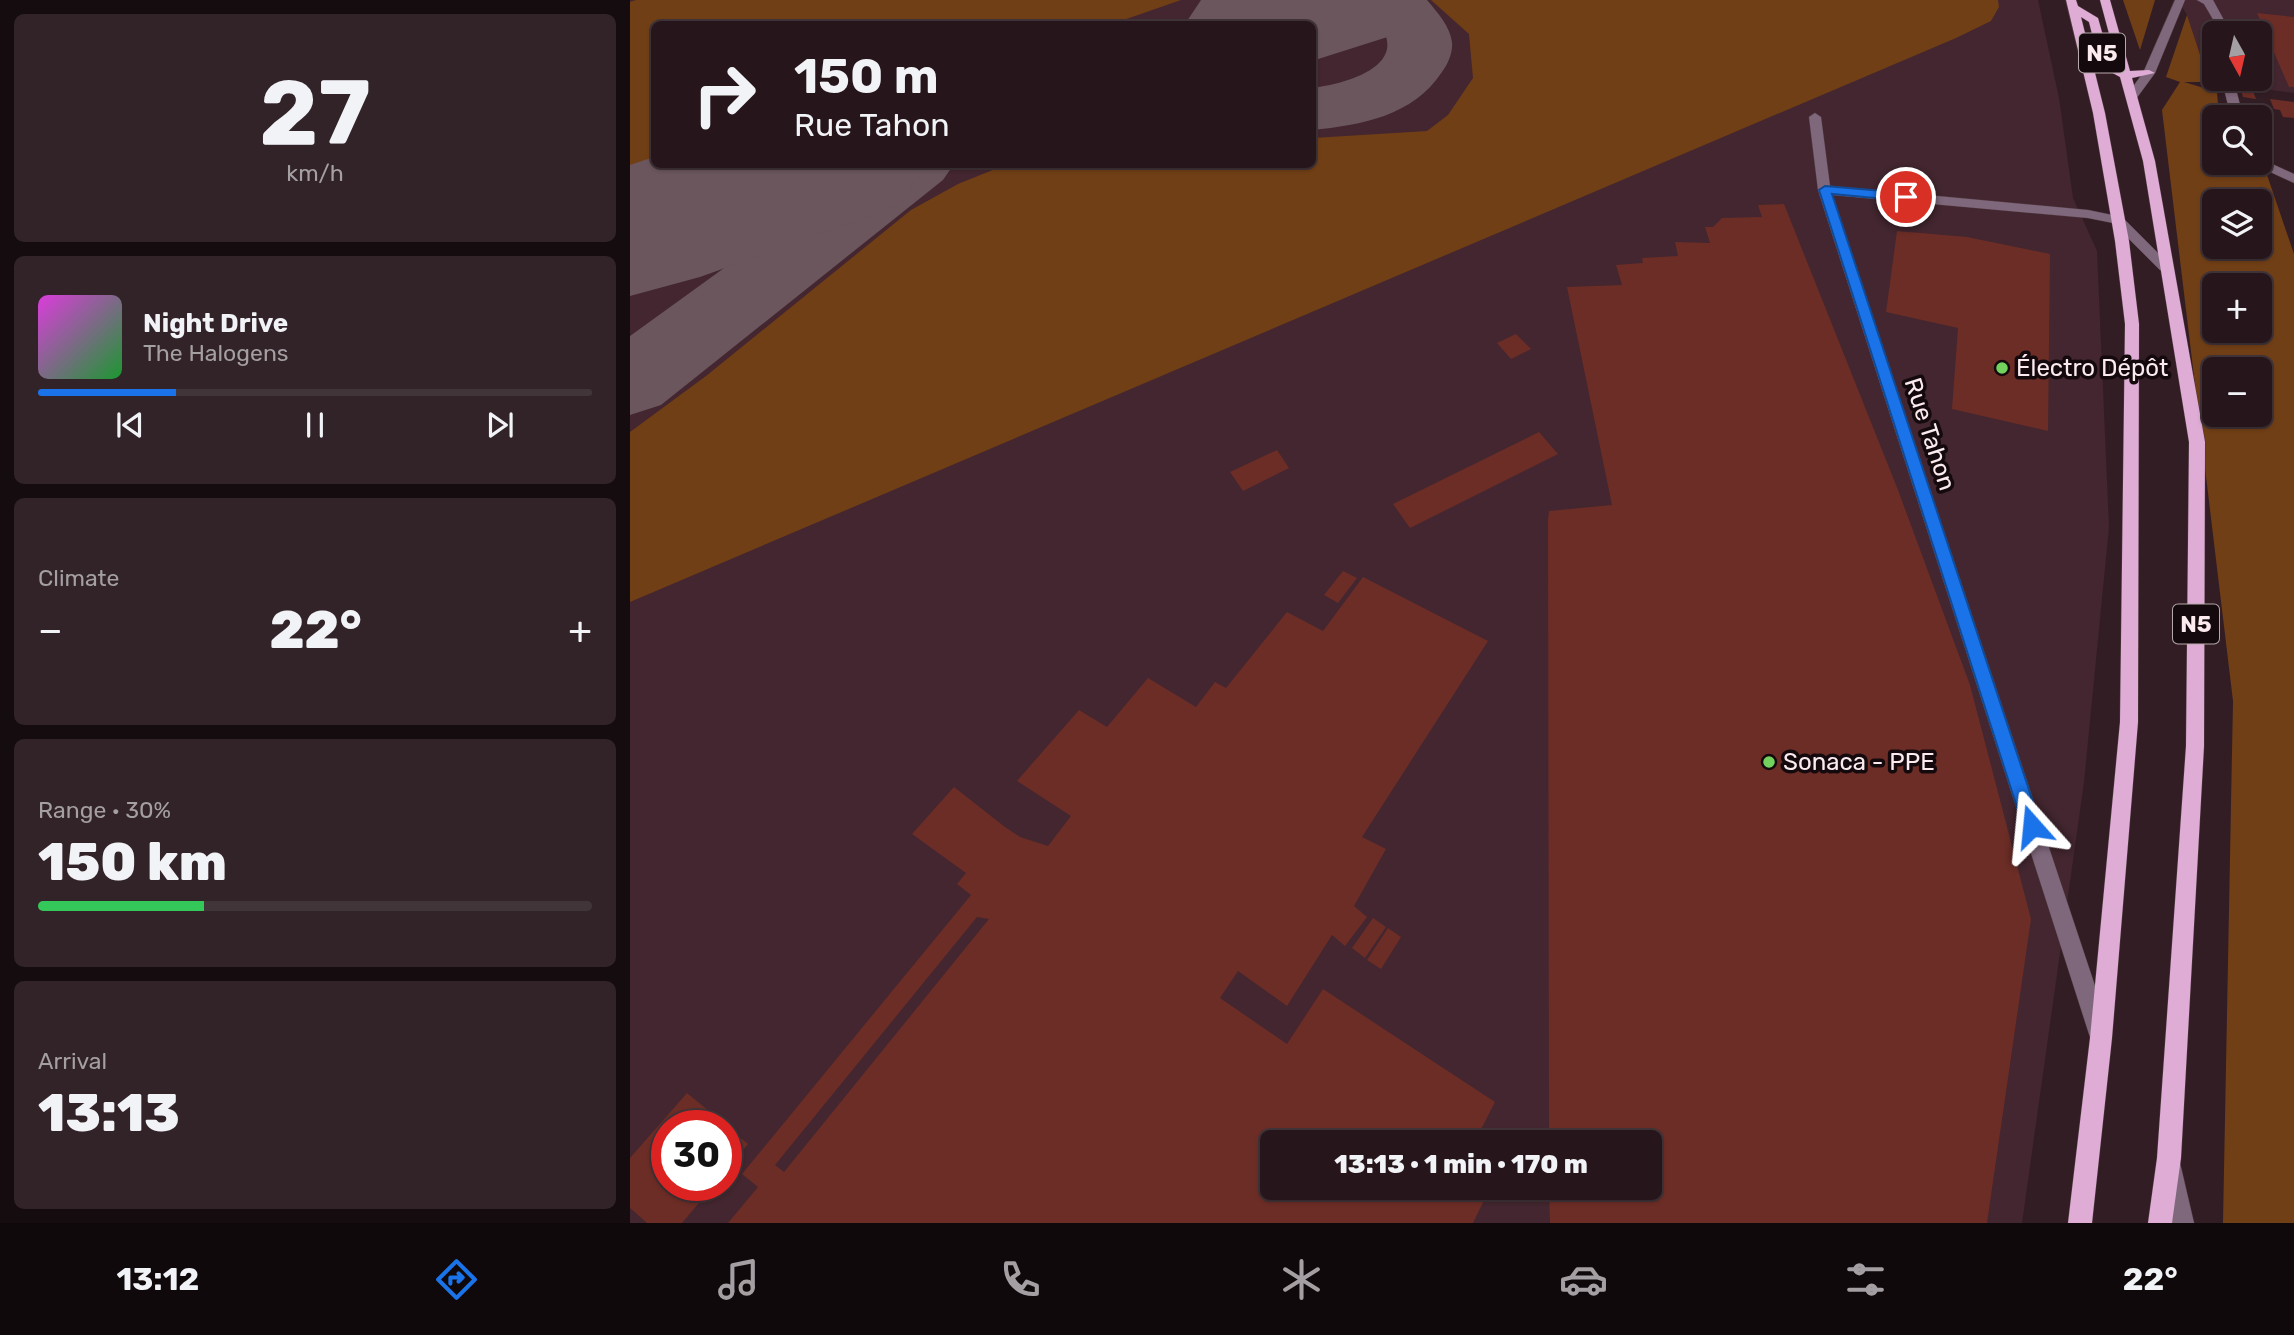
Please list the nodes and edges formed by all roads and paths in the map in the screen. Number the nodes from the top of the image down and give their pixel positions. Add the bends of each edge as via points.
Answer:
1 (2105, 0) edge
2 (2180, 0) edge
3 (2202, 0) edge
4 (2072, 4) edge
5 (2220, 21) edge
6 (2149, 73) junction
7 (2126, 75) junction
8 (2132, 96) junction
9 (1815, 117) dead end
10 (2272, 168) edge
11 (2294, 179) edge
12 (1825, 190) junction
13 (2117, 220) junction
14 (2165, 267) junction
15 (2101, 1038) junction
16 (2169, 1158) junction
17 (2080, 1223) edge
18 (2160, 1223) edge
19 (2182, 1223) edge

1 - 7 main road, N5
2 - 6 street
3 - 5 street via 2208,1
4 - 7 main road, N5 via 2094,20 2106,66
4 - 13 main road, N5 via 2099,113
6 - 7 main road, N5
6 - 8 street
7 - 8 main road, N5
8 - 14 main road, N5 via 2149,161
9 - 12 street, Rue Tahon
10 - 11 street
12 - 13 street
12 - 15 street, Rue Tahon
13 - 14 street
13 - 15 main road, N5 via 2132,324 2129,722
14 - 16 main road, N5 via 2197,442 2195,746
15 - 17 main road, N5
16 - 18 main road, N5
16 - 19 street

